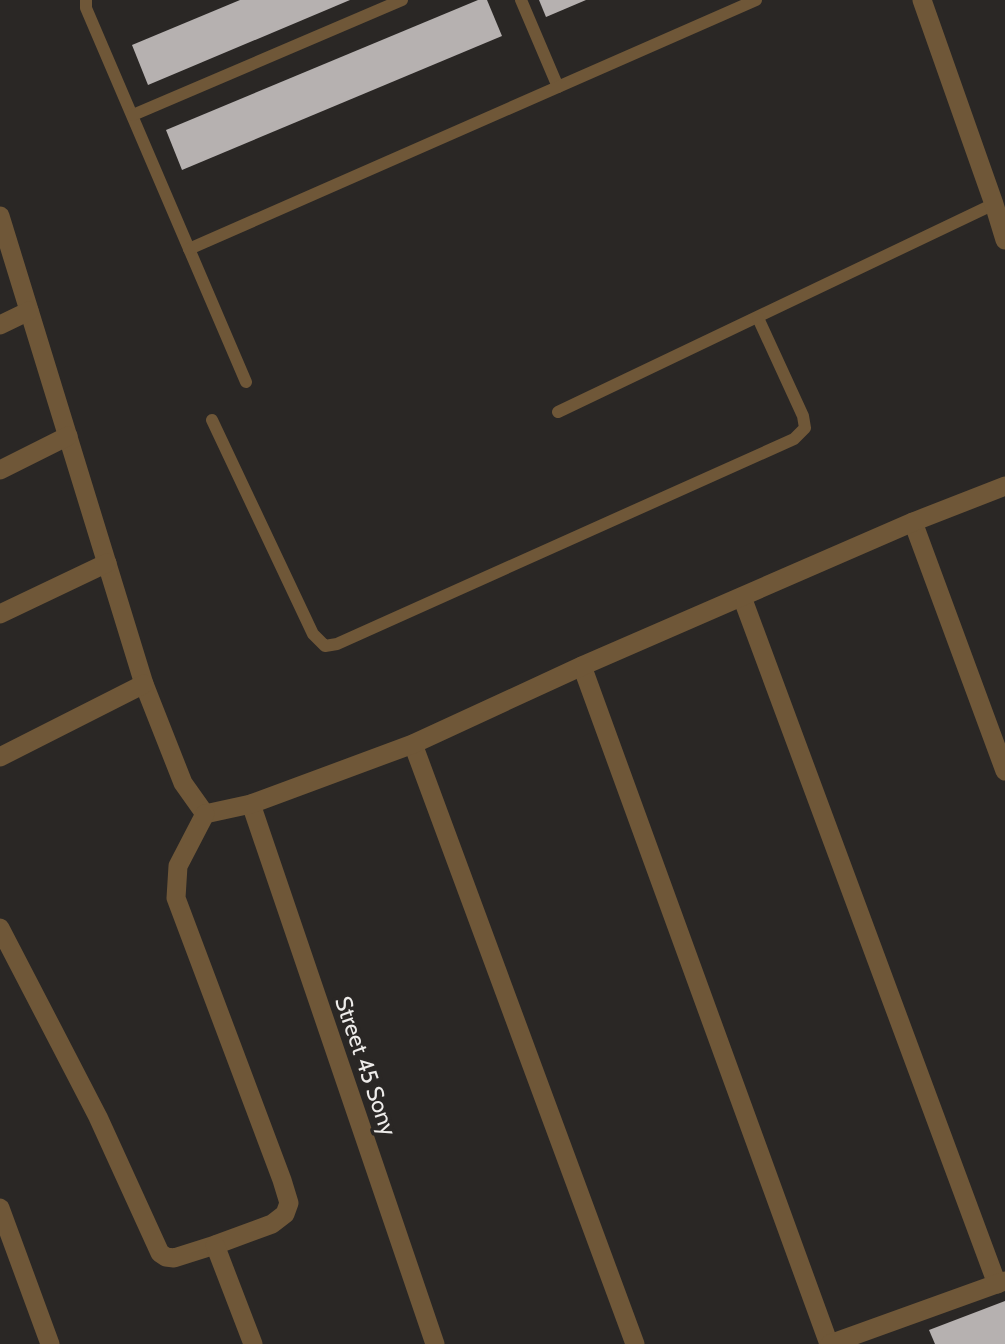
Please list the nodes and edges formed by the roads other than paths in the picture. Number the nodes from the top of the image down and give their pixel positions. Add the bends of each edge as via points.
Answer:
1 (86, 0) edge
2 (402, 0) edge
3 (521, 0) edge
4 (756, 0) edge
5 (922, 0) edge
6 (558, 87) junction
7 (133, 115) junction
8 (995, 204) junction
9 (0, 216) edge
10 (1005, 240) edge
11 (189, 249) junction
12 (29, 311) junction
13 (758, 318) junction
14 (0, 325) edge
15 (246, 382) dead end
16 (558, 412) dead end
17 (212, 420) dead end
18 (68, 436) junction
19 (0, 470) edge
20 (1005, 486) edge
21 (913, 522) junction
22 (107, 563) junction
23 (742, 597) junction
24 (0, 614) edge
25 (582, 666) junction
26 (144, 684) junction
27 (413, 744) junction
28 (0, 757) edge
29 (1005, 771) edge
30 (251, 804) junction
31 (205, 814) junction
32 (0, 928) edge
33 (0, 1208) edge
34 (215, 1245) junction
35 (1001, 1282) edge
36 (50, 1344) edge
37 (253, 1344) edge
38 (435, 1344) edge
39 (635, 1344) edge
40 (830, 1344) edge

1 - 7 lane
2 - 7 lane
3 - 6 lane
4 - 6 lane
5 - 8 street
6 - 11 lane
7 - 11 lane
8 - 10 street
8 - 13 lane
9 - 12 street
11 - 15 lane
12 - 14 street
12 - 18 street
13 - 16 lane
13 - 17 lane via 803,416 805,428 794,439 337,645 325,646 313,634
18 - 19 street
18 - 22 street
20 - 21 street
21 - 23 street
21 - 29 street
22 - 24 street
22 - 26 street
23 - 25 street
23 - 35 street
25 - 27 street
25 - 40 street
26 - 28 street
26 - 31 street via 183,783
27 - 30 street
27 - 39 street
30 - 31 street
30 - 38 street, Street 45 Sony
31 - 34 street via 178,866 176,898 289,1203 285,1214 272,1224
32 - 34 street via 98,1117 160,1253 174,1258
33 - 36 street
34 - 37 street
35 - 40 street

